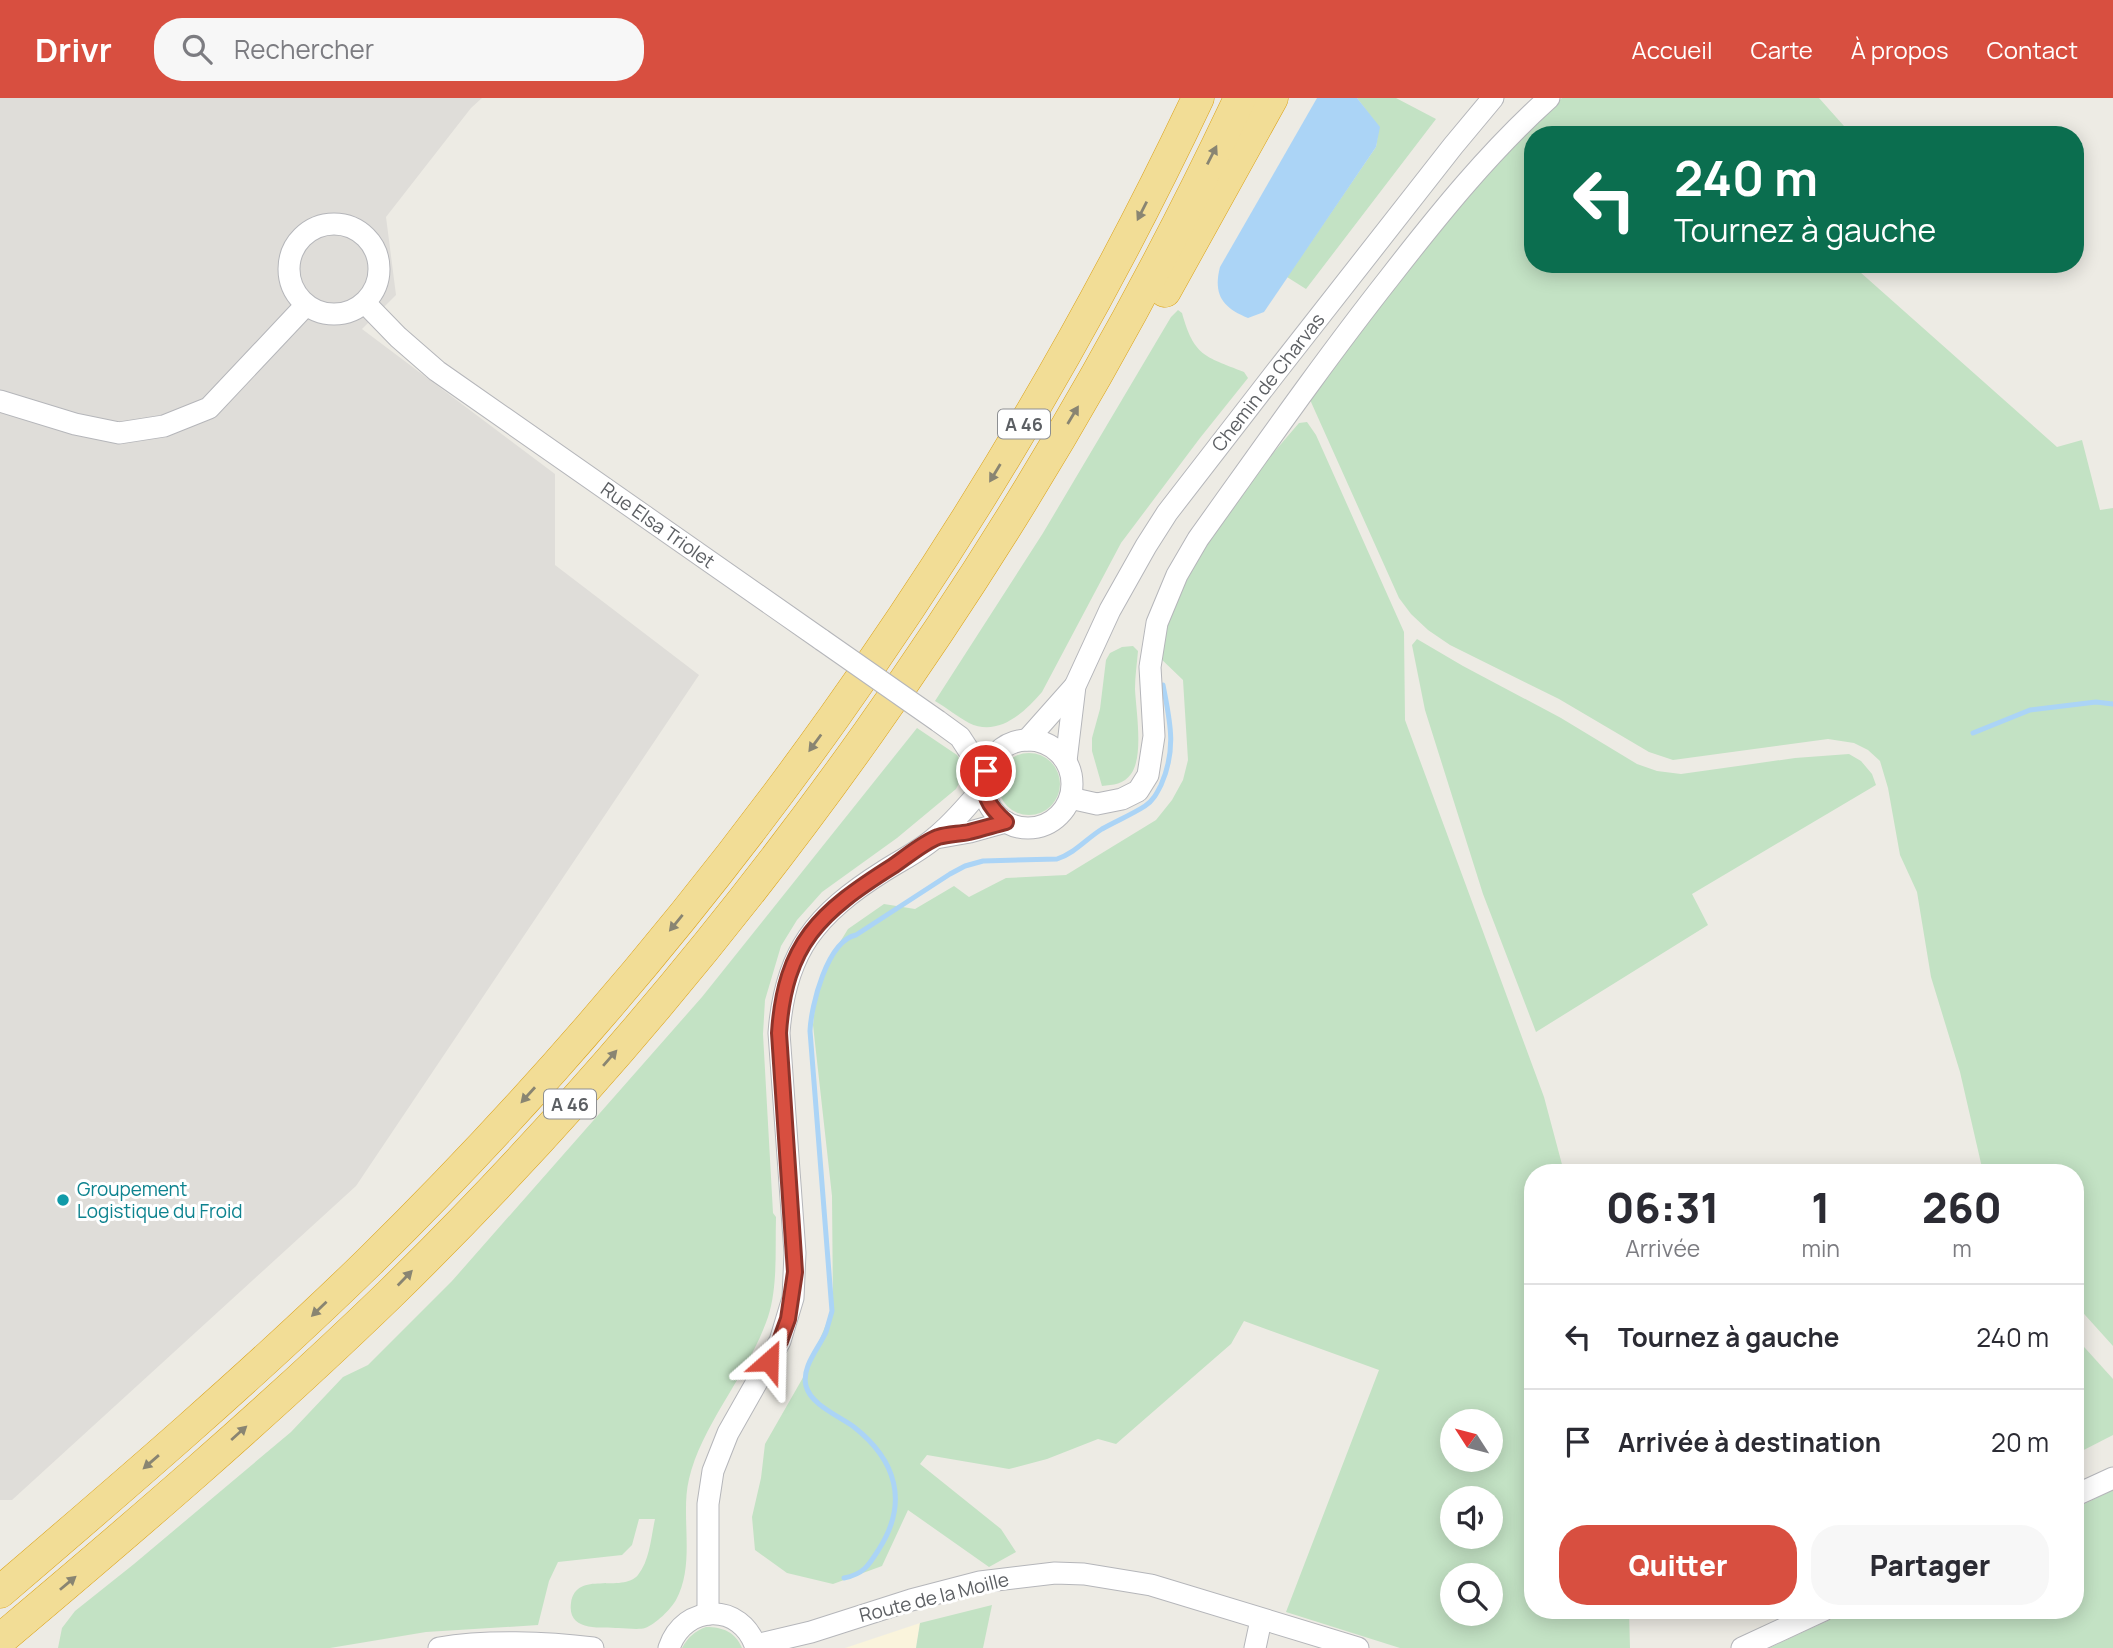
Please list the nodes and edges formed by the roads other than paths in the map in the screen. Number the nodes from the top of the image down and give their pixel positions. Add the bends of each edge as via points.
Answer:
1 (1174, 98) edge
2 (1198, 98) edge
3 (1240, 98) edge
4 (1272, 98) edge
5 (1493, 98) edge
6 (1549, 98) edge
7 (1173, 150) junction
8 (1135, 302) junction
9 (365, 303) junction
10 (306, 305) junction
11 (0, 401) edge
12 (1075, 686) junction
13 (960, 737) junction
14 (1027, 740) junction
15 (1002, 749) junction
16 (1066, 761) junction
17 (985, 781) junction
18 (1070, 798) junction
19 (1006, 822) junction
20 (936, 838) junction
21 (2113, 1478) edge
22 (2084, 1491) edge
23 (0, 1592) edge
24 (708, 1614) junction
25 (1805, 1619) edge
26 (1261, 1620) junction
27 (0, 1640) edge
28 (671, 1644) edge
29 (756, 1646) edge
30 (439, 1648) edge
31 (593, 1648) edge
32 (650, 1648) edge
33 (1255, 1648) edge
34 (1358, 1648) edge
35 (1742, 1648) edge

1 - 7 highway via 1161,125
2 - 7 highway, A 46
8 -> 3 highway, A 46
4 - 8 highway via 1163,294
5 - 12 street, Chemin de Charvas via 1167,513 1125,580
6 - 18 street via 1438,215 1198,539 1157,622 1150,667 1154,736 1148,775 1138,791 1097,804
7 -> 23 highway, A 46 via 1065,355 911,604 789,778 654,949 509,1116 369,1262 190,1428
27 -> 8 highway, A 46 via 210,1459 391,1292 494,1187 667,992 883,712 1025,495
9 - 10 street via 336,315
9 - 10 street via 380,274 379,257 360,231 340,224 318,226 301,238 290,257 289,278
9 - 13 street, Rue Elsa Triolet, bridge via 437,371
10 - 11 street via 209,408 163,426 118,433
12 - 14 street, Chemin de Charvas
12 - 16 street, Chemin de Charvas
13 - 15 street, Rue Elsa Triolet
13 - 17 street, Rue Elsa Triolet
14 - 15 street
14 - 16 street via 1053,747
15 - 17 street
16 - 18 street via 1072,779
17 - 19 street via 987,801
17 - 20 street
18 - 19 street via 1063,812 1036,828
19 - 20 street
20 - 24 street via 834,906 809,936 785,988 779,1033 795,1254 793,1298 780,1341 713,1471 708,1504
21 - 22 street
24 - 28 street via 687,1622
24 - 29 street via 737,1620
25 - 35 street
26 - 29 street, Route de la Moille via 1151,1585 1055,1573 980,1582
26 - 33 street
26 - 34 street, Route de la Moille
28 - 32 street
30 - 31 street via 558,1643

